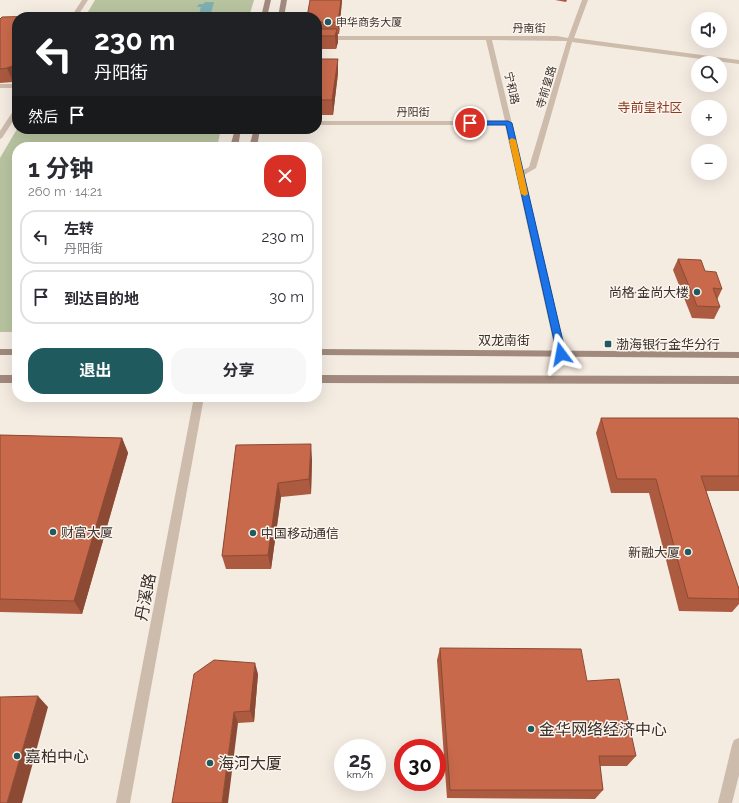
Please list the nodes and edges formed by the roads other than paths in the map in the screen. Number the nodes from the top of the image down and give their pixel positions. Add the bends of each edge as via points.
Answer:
1 (85, 0) edge
2 (268, 0) edge
3 (284, 0) edge
4 (585, 0) edge
5 (77, 12) edge
6 (265, 12) edge
7 (282, 12) edge
8 (322, 38) edge
9 (489, 38) junction
10 (570, 40) junction
11 (739, 62) edge
12 (0, 86) edge
13 (12, 86) edge
14 (12, 117) edge
15 (322, 123) edge
16 (508, 123) junction
17 (0, 137) edge
18 (520, 174) junction
19 (0, 352) edge
20 (12, 352) edge
21 (322, 352) edge
22 (561, 354) junction
23 (739, 355) edge
24 (0, 379) edge
25 (12, 379) edge
26 (322, 379) edge
27 (739, 380) edge
28 (198, 402) edge
29 (739, 745) edge
30 (123, 803) edge
31 (725, 803) edge

1 - 5 street
2 - 6 main road
3 - 7 main road
4 - 10 street, 寺前皇路
8 - 9 street, 丹南街
9 - 10 street, 丹南街
9 - 16 street, 宁和路
10 - 11 street, 丹南街
10 - 18 street, 寺前皇路 via 532,168
12 - 13 street
14 - 17 street
15 - 16 street, 丹阳街
16 - 18 street, 宁和路
18 - 22 street, 宁和路
19 - 20 main road
21 - 22 main road, 双龙南街
22 - 23 main road, 双龙南街
24 - 25 main road
26 - 27 main road
28 - 30 street, 丹溪路
29 - 31 street

